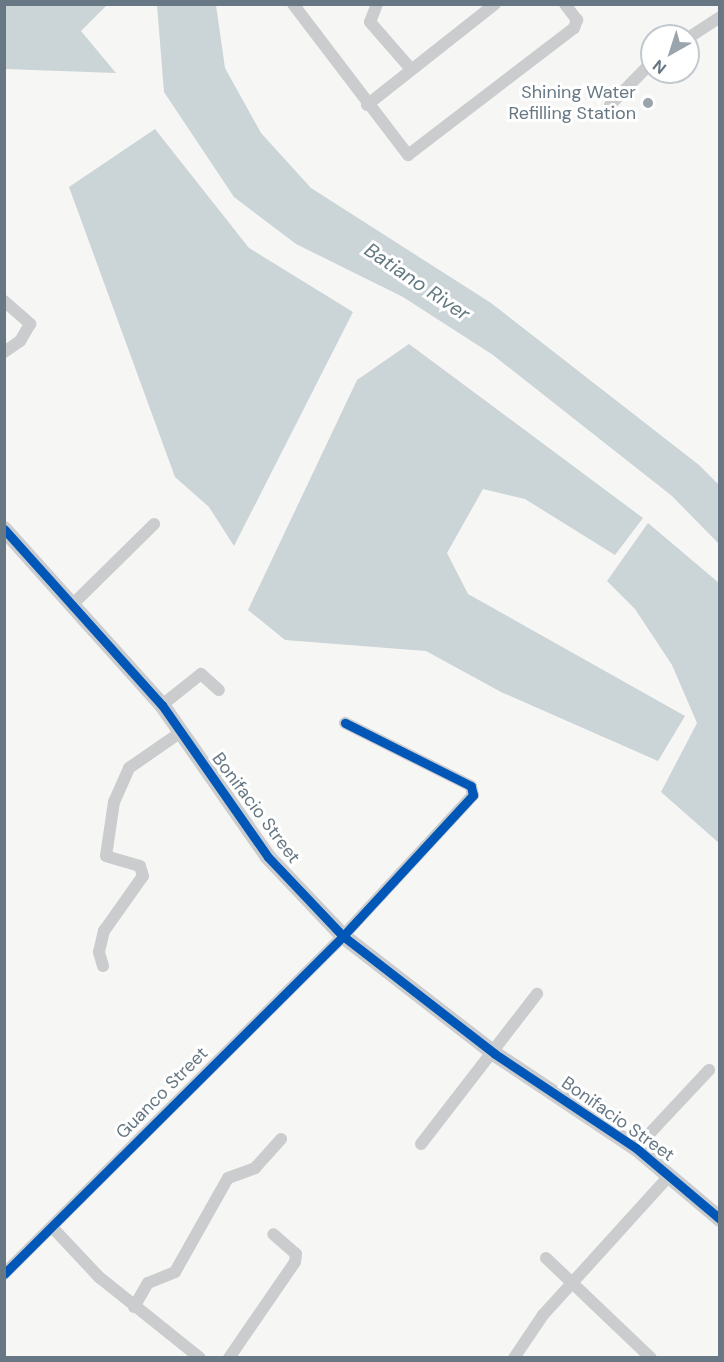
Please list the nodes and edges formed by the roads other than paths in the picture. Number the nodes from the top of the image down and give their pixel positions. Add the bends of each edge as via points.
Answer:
1 (293, 4) edge
2 (377, 4) edge
3 (495, 4) edge
4 (565, 4) edge
5 (720, 17) edge
6 (700, 31) edge
7 (411, 69) junction
8 (640, 74) edge
9 (367, 105) junction
10 (610, 105) dead end
11 (4, 301) edge
12 (4, 352) edge
13 (154, 524) dead end
14 (4, 529) edge
15 (73, 604) junction
16 (219, 690) dead end
17 (162, 705) junction
18 (345, 723) dead end
19 (180, 732) junction
20 (343, 936) junction
21 (103, 966) dead end
22 (537, 994) dead end
23 (495, 1054) junction
24 (709, 1070) dead end
25 (281, 1139) dead end
26 (421, 1144) dead end
27 (636, 1148) junction
28 (669, 1176) junction
29 (720, 1220) edge
30 (52, 1227) junction
31 (273, 1234) dead end
32 (546, 1258) dead end
33 (4, 1274) edge
34 (574, 1280) junction
35 (134, 1307) junction
36 (200, 1358) edge
37 (229, 1358) edge
38 (514, 1358) edge
39 (651, 1358) edge

1 - 9 street
2 - 7 street via 370,22
3 - 7 street
4 - 9 street via 577,20 574,28 416,153 398,149
5 - 6 street
7 - 9 street
8 - 10 street
11 - 12 street via 30,324 20,341
13 - 15 street
14 - 15 street, Bonifacio Street
15 - 17 street, Bonifacio Street
16 - 17 street via 201,674
17 - 19 street, Bonifacio Street
18 - 20 street, Guanco Street via 474,792
19 - 20 street, Bonifacio Street via 268,856
19 - 21 street via 129,768 114,802 106,856 140,866 143,876 104,931 99,952
20 - 23 street, Bonifacio Street
20 - 30 street, Guanco Street
22 - 23 street
23 - 26 street
23 - 27 street, Bonifacio Street
24 - 27 street
25 - 35 street via 255,1168 228,1178 175,1272 148,1283
27 - 28 street, Bonifacio Street
28 - 29 street, Bonifacio Street
28 - 34 street
30 - 33 street, Guanco Street
30 - 35 street
31 - 37 street via 296,1254 295,1262
32 - 34 street
34 - 38 street
34 - 39 street
35 - 36 street

